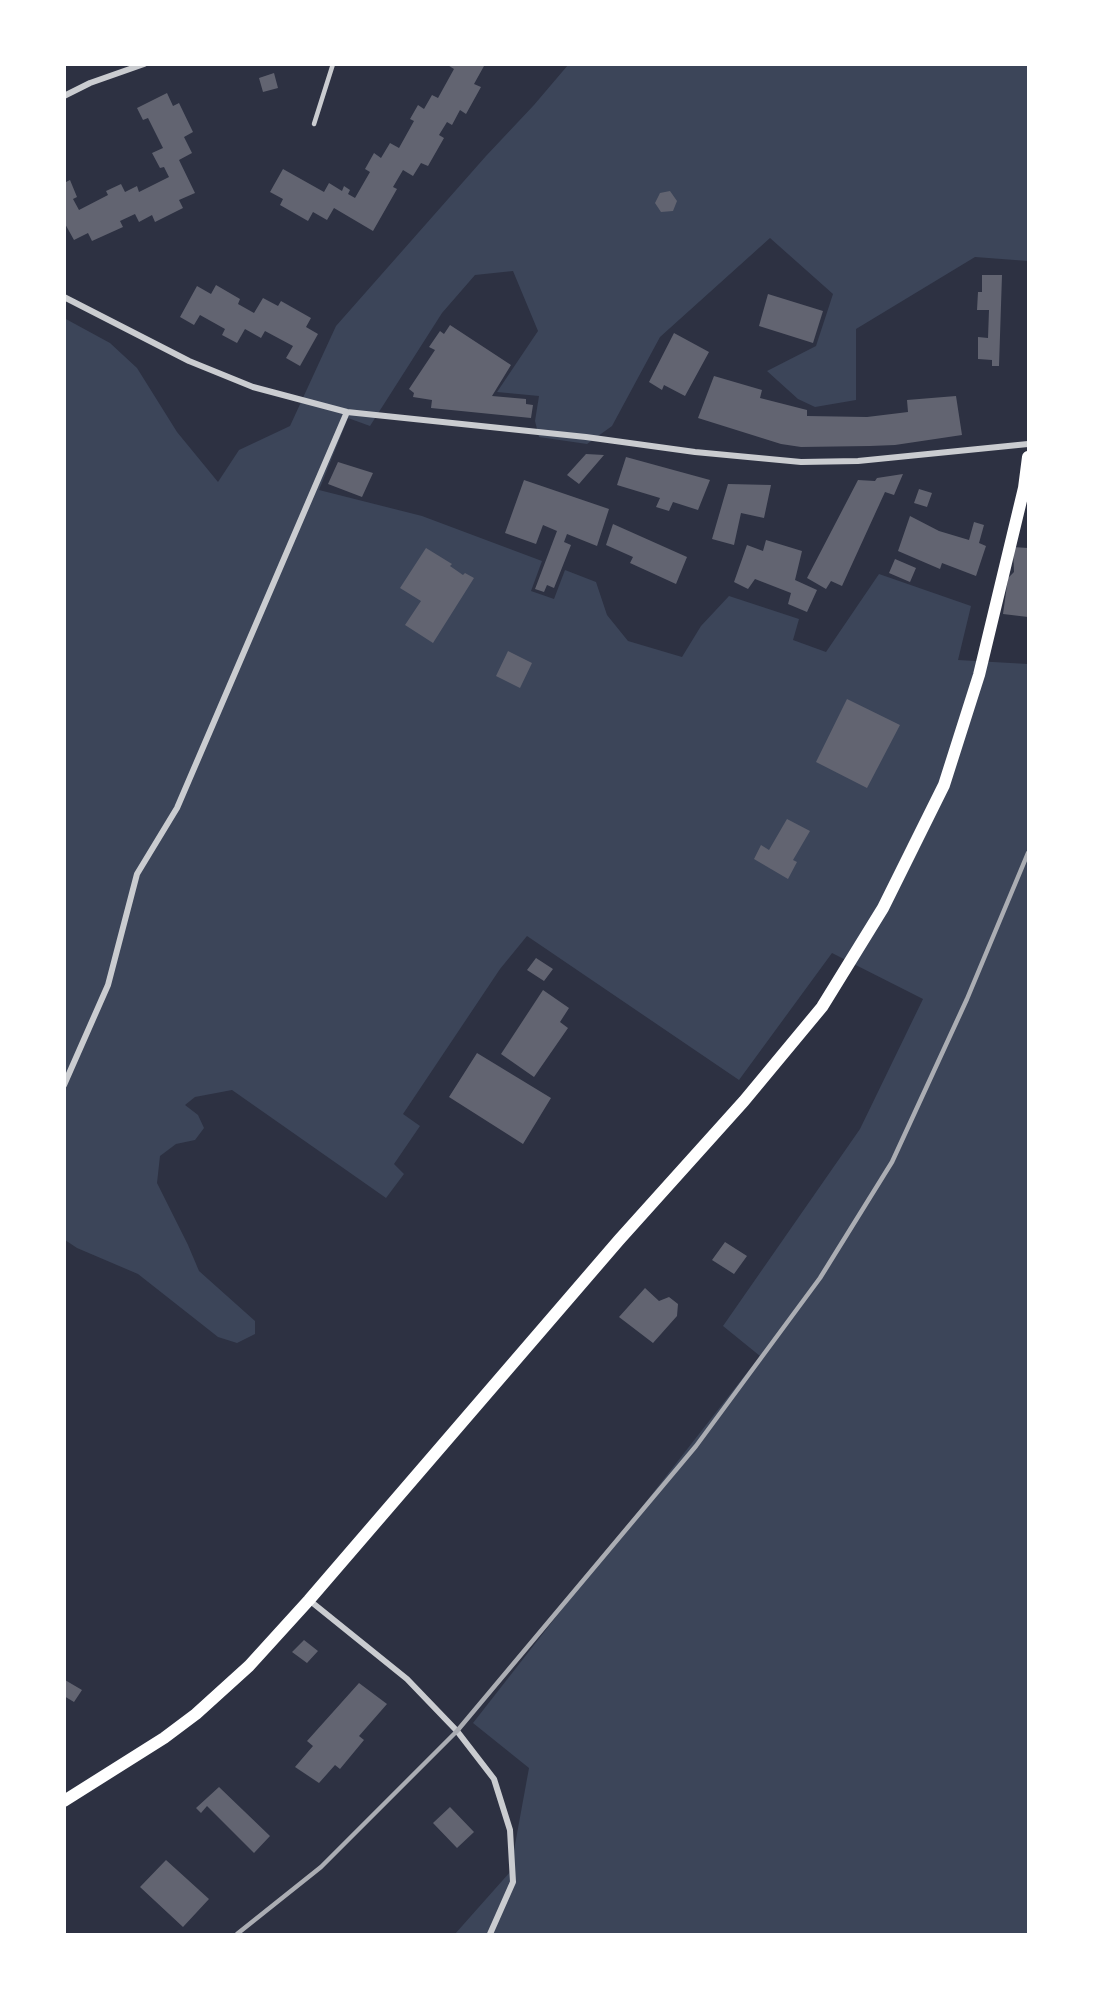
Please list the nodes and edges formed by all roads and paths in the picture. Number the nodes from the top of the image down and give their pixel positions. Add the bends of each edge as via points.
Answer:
1 (144, 64) edge
2 (333, 64) edge
3 (64, 96) edge
4 (314, 123) dead end
5 (64, 297) edge
6 (347, 412) junction
7 (1029, 444) edge
8 (1029, 457) edge
9 (64, 1085) edge
10 (309, 1600) junction
11 (64, 1801) edge
12 (490, 1935) edge

1 - 3 street
2 - 4 lane
5 - 6 street via 189,361 253,387
6 - 7 street via 801,462 858,461
6 - 9 street via 177,808 137,874 108,985
8 - 10 main road via 979,675 944,784 883,909 822,1007
10 - 11 main road via 249,1666 196,1714
10 - 12 street via 407,1679 457,1731 494,1779 510,1830 513,1882

